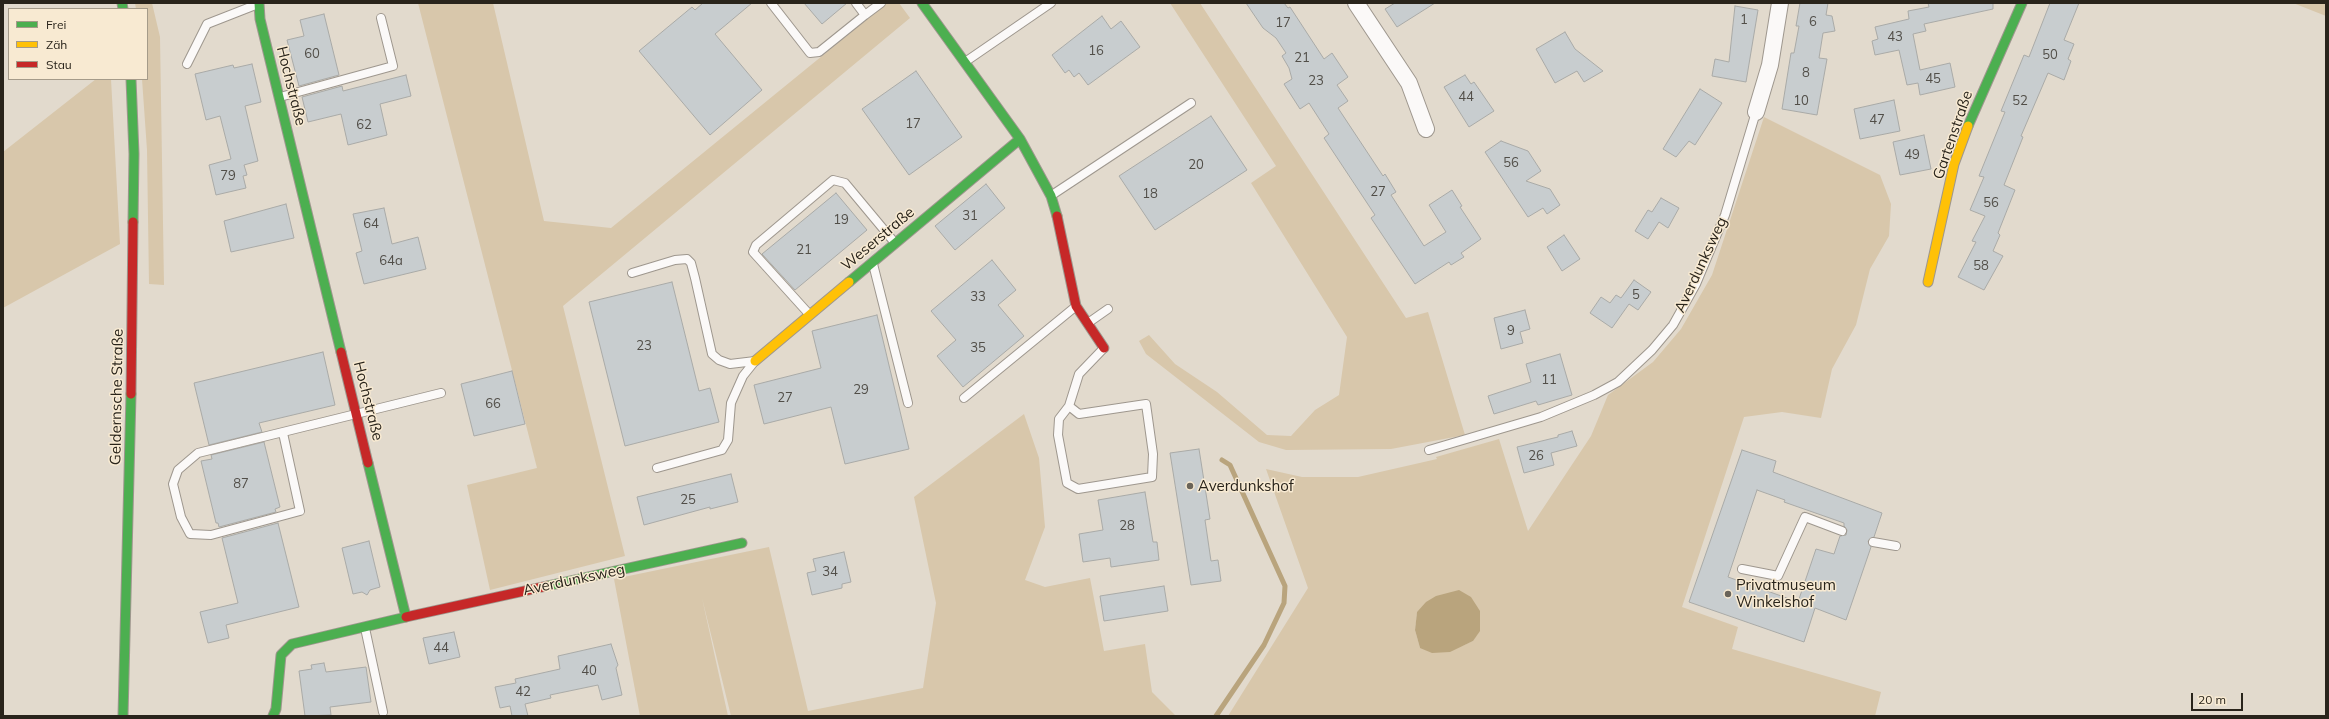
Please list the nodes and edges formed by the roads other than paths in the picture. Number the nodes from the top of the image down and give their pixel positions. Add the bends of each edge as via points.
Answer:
1 (259, 3) edge
2 (771, 3) edge
3 (856, 3) edge
4 (881, 3) edge
5 (922, 3) edge
6 (1051, 3) edge
7 (1356, 3) edge
8 (1780, 3) edge
9 (2022, 3) edge
10 (865, 15) junction
11 (381, 18) dead end
12 (964, 62) junction
13 (187, 64) dead end
14 (131, 80) edge
15 (279, 97) junction
16 (1191, 103) dead end
17 (1756, 112) joint
18 (1426, 129) dead end
19 (1020, 139) junction
20 (1051, 196) junction
21 (896, 244) junction
22 (873, 263) junction
23 (632, 273) dead end
24 (1928, 282) dead end
25 (1076, 306) junction
26 (1108, 309) dead end
27 (810, 315) junction
28 (1087, 324) junction
29 (1104, 348) joint
30 (755, 361) junction
31 (441, 393) dead end
32 (964, 398) dead end
33 (908, 403) dead end
34 (1069, 406) junction
35 (357, 415) junction
36 (283, 433) junction
37 (1429, 450) dead end
38 (657, 468) dead end
39 (1842, 531) dead end
40 (1873, 542) dead end
41 (742, 544) dead end
42 (1896, 546) dead end
43 (1742, 569) dead end
44 (406, 617) junction
45 (364, 628) junction
46 (383, 712) dead end
47 (123, 716) edge
48 (273, 716) edge

1 - 13 lane via 207,24
1 - 15 street, Hochstraße via 260,19
2 - 10 lane via 810,53 819,52
3 - 10 lane
4 - 10 lane
5 - 12 street
6 - 12 lane
7 - 18 street via 1409,83
8 - 17 street, Averdunksweg via 1770,64
9 - 24 street, Gartenstraße via 1976,105 1954,164
11 - 15 lane via 393,66
12 - 19 street
14 - 47 street, Geldernsche Straße via 134,154 132,406
15 - 35 street, Hochstraße
16 - 20 lane
17 - 37 lane, Averdunksweg via 1725,214 1696,284 1673,325 1652,350 1618,382 1594,395 1540,417
19 - 20 street
19 - 21 street, Weserstraße
20 - 25 street via 1062,231
21 - 22 street, Weserstraße
21 - 27 lane via 845,183 833,180 756,245 753,252
22 - 27 street, Weserstraße
22 - 33 lane
23 - 30 lane via 687,259 693,270 712,354 730,364
25 - 28 street
25 - 32 lane
26 - 28 lane
27 - 30 street, Weserstraße
28 - 29 street
29 - 34 lane via 1079,374
30 - 38 lane via 743,376 731,403 728,440 722,450
31 - 35 lane
34 - 34 lane via 1059,419 1058,435 1067,483 1078,489 1152,477 1153,454 1146,404 1079,414
35 - 36 lane
35 - 44 street, Hochstraße
36 - 36 lane via 198,453 178,470 174,484 181,517 190,534 211,535 300,511
39 - 43 lane via 1805,517 1778,576
40 - 42 lane
41 - 44 street, Averdunksweg
44 - 45 street
45 - 46 lane
45 - 48 street via 292,644 281,655 276,709

